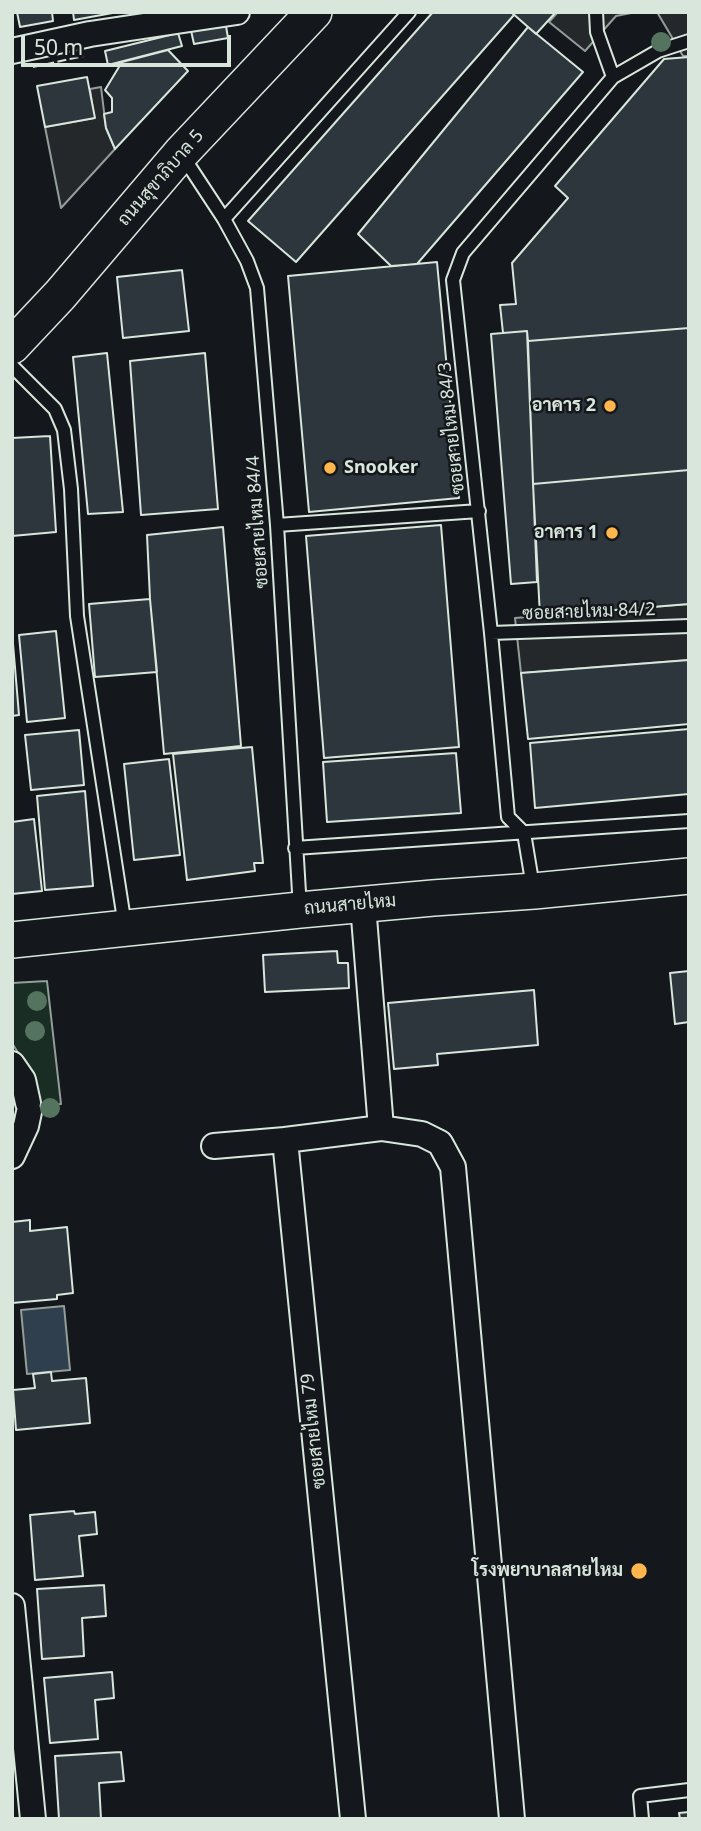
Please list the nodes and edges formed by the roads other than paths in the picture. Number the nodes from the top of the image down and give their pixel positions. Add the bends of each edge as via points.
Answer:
1 (237, 12) edge
2 (314, 12) edge
3 (409, 12) edge
4 (596, 12) edge
5 (689, 41) edge
6 (12, 51) edge
7 (613, 77) junction
8 (181, 153) junction
9 (224, 219) junction
10 (12, 346) edge
11 (12, 366) edge
12 (479, 511) junction
13 (277, 525) junction
14 (689, 626) edge
15 (491, 633) junction
16 (689, 821) edge
17 (524, 833) junction
18 (295, 848) junction
19 (689, 876) edge
20 (534, 891) junction
21 (363, 905) junction
22 (300, 910) junction
23 (125, 928) junction
24 (12, 940) edge
25 (12, 1064) edge
26 (381, 1128) junction
27 (285, 1139) junction
28 (215, 1146) dead end
29 (12, 1156) edge
30 (12, 1606) edge
31 (689, 1790) edge
32 (33, 1819) edge
33 (353, 1819) edge
34 (512, 1819) edge
35 (642, 1819) edge

1 - 6 street
2 - 8 main road, ถนนสุขาภิบาล 5
3 - 9 lane
4 - 7 lane via 597,32
5 - 7 lane, ซอยสายไหม 84/3 via 658,51
7 - 12 lane, ซอยสายไหม 84/3 via 463,253 453,280
8 - 9 lane, ซอยสายไหม 84/4
8 - 10 main road, ถนนสุขาภิบาล 5
9 - 13 lane, ซอยสายไหม 84/4 via 257,288
11 - 23 lane via 55,409 64,430 77,616
12 - 13 lane
12 - 15 lane, ซอยสายไหม 84/3
13 - 18 lane, ซอยสายไหม 84/4
14 - 15 lane, ซอยสายไหม 84/2
15 - 17 lane, ซอยสายไหม 84/3 via 508,817
16 - 17 lane
17 - 18 lane
17 - 20 lane, ซอยสายไหม 84/3
18 - 22 lane, ซอยสายไหม 84/4
19 - 20 main road, ถนนสายไหม
20 - 21 main road, ถนนสายไหม
21 - 22 main road, ถนนสายไหม
21 - 26 street
22 - 23 main road, ถนนสายไหม
23 - 24 main road, ถนนสายไหม
25 - 29 street via 23,1080 28,1107 26,1126
26 - 27 street
26 - 34 street via 422,1134 440,1143 453,1167
27 - 28 street
27 - 33 street, ซอยสายไหม 79
30 - 32 street
31 - 35 lane via 640,1796

